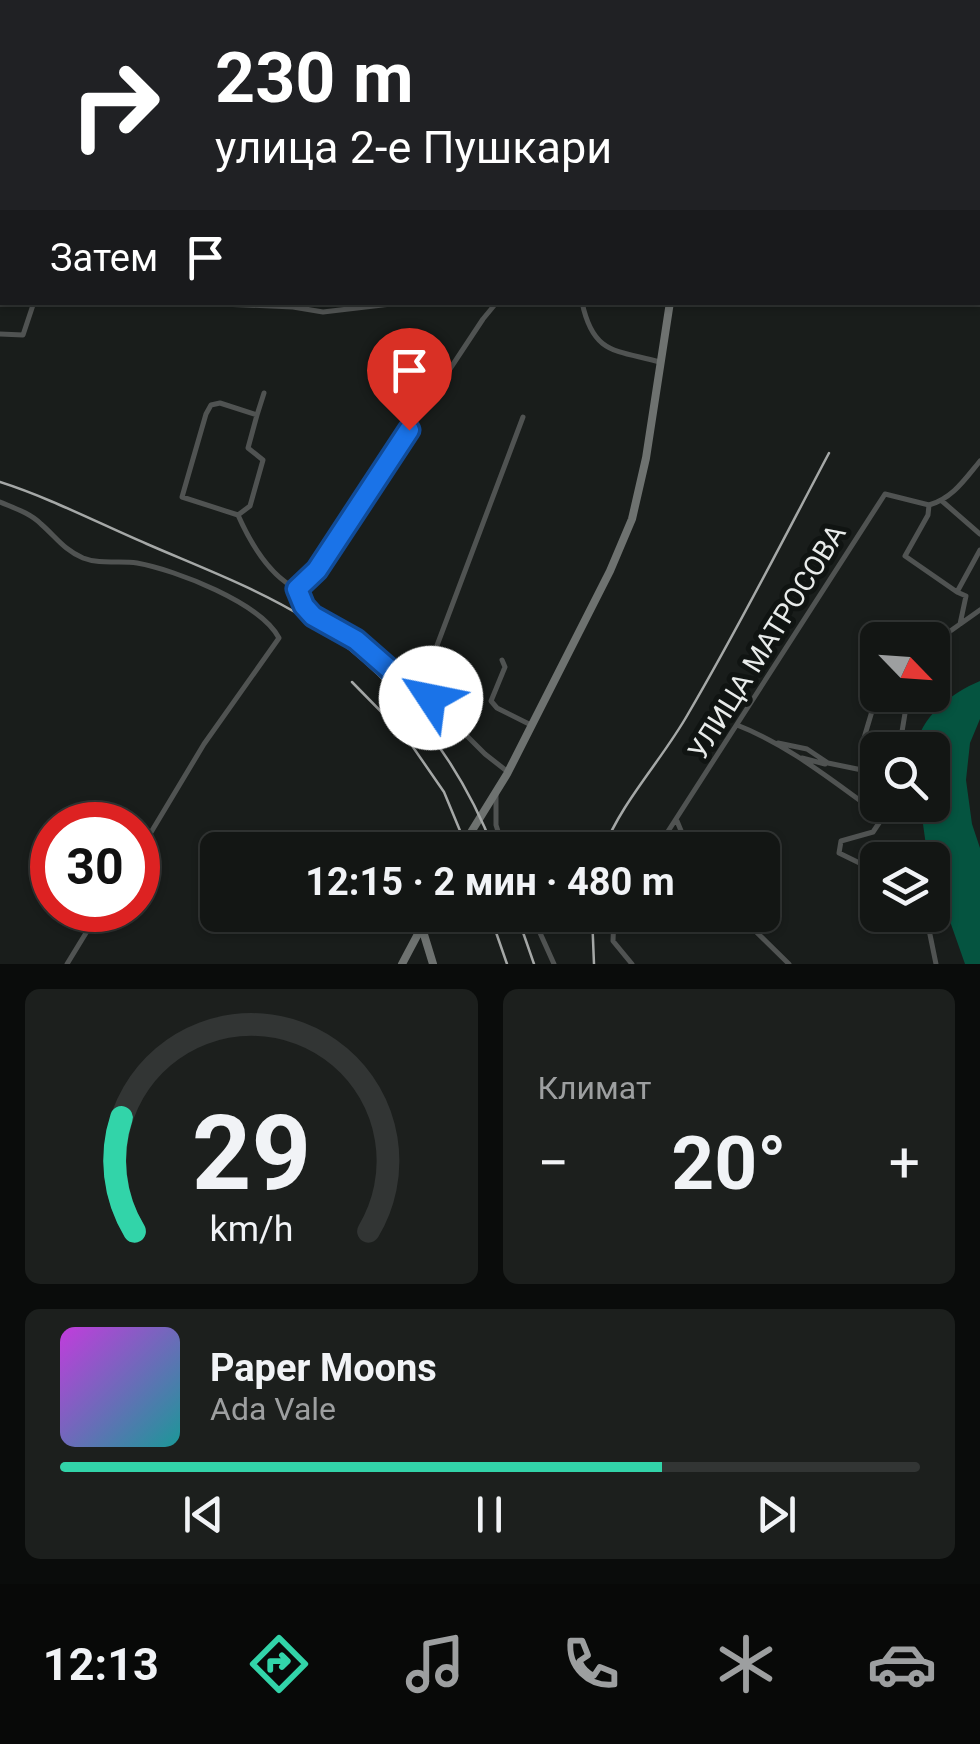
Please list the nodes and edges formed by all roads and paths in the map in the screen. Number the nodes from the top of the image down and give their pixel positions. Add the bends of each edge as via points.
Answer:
1 (33, 305) edge
2 (273, 305) edge
3 (389, 305) edge
4 (494, 305) edge
5 (583, 305) edge
6 (670, 305) edge
7 (0, 334) edge
8 (660, 362) junction
9 (264, 393) dead end
10 (257, 415) junction
11 (522, 418) dead end
12 (980, 461) edge
13 (942, 501) junction
14 (0, 502) edge
15 (929, 505) junction
16 (238, 515) junction
17 (980, 534) edge
18 (980, 550) edge
19 (297, 589) junction
20 (957, 592) junction
21 (980, 610) edge
22 (960, 624) junction
23 (950, 631) edge
24 (502, 660) dead end
25 (431, 697) junction
26 (532, 725) junction
27 (737, 725) junction
28 (774, 743) junction
29 (800, 758) junction
30 (828, 763) junction
31 (860, 770) edge
32 (508, 772) junction
33 (496, 794) junction
34 (860, 801) edge
35 (160, 817) edge
36 (678, 821) junction
37 (880, 822) edge
38 (471, 832) edge
39 (498, 832) edge
40 (670, 832) edge
41 (683, 832) edge
42 (860, 863) edge
43 (86, 932) edge
44 (420, 932) edge
45 (423, 932) edge
46 (540, 932) edge
47 (613, 932) edge
48 (756, 932) edge
49 (929, 932) edge
50 (407, 954) junction
51 (432, 962) edge
52 (66, 964) edge
53 (402, 964) edge
54 (554, 964) edge
55 (632, 964) edge
56 (789, 964) edge
57 (936, 964) edge

1 - 7 street via 24,335
2 - 3 street via 323,312
4 - 19 street via 317,570
5 - 8 street via 598,343
6 - 8 main road
8 - 26 main road via 632,520
9 - 10 street
10 - 16 street via 248,448 263,460 250,506
10 - 16 street via 211,405 182,497
11 - 25 street via 428,672
12 - 13 street
13 - 15 street
13 - 17 street
14 - 35 street via 31,516 59,545 97,562 152,566 222,593 271,623 279,638
15 - 20 street via 904,556
15 - 27 street, УЛИЦА МАТРОСОВА via 886,494
16 - 19 street via 274,571
18 - 20 street
19 - 25 street via 313,616
20 - 22 street via 966,596
21 - 22 street
22 - 23 street
24 - 26 street via 492,701
25 - 32 street
26 - 32 main road
27 - 28 street
27 - 36 street, УЛИЦА МАТРОСОВА
28 - 29 street
28 - 30 street via 798,746
29 - 30 street
29 - 34 street
30 - 31 street
32 - 33 main road
33 - 38 main road
33 - 39 street
36 - 40 street, УЛИЦА МАТРОСОВА
36 - 41 street
37 - 42 street via 873,832 841,841 838,852
43 - 52 street
44 - 50 main road
45 - 51 main road
46 - 54 street
47 - 55 street
48 - 56 street
49 - 57 street
50 - 51 main road via 418,951
50 - 53 main road

